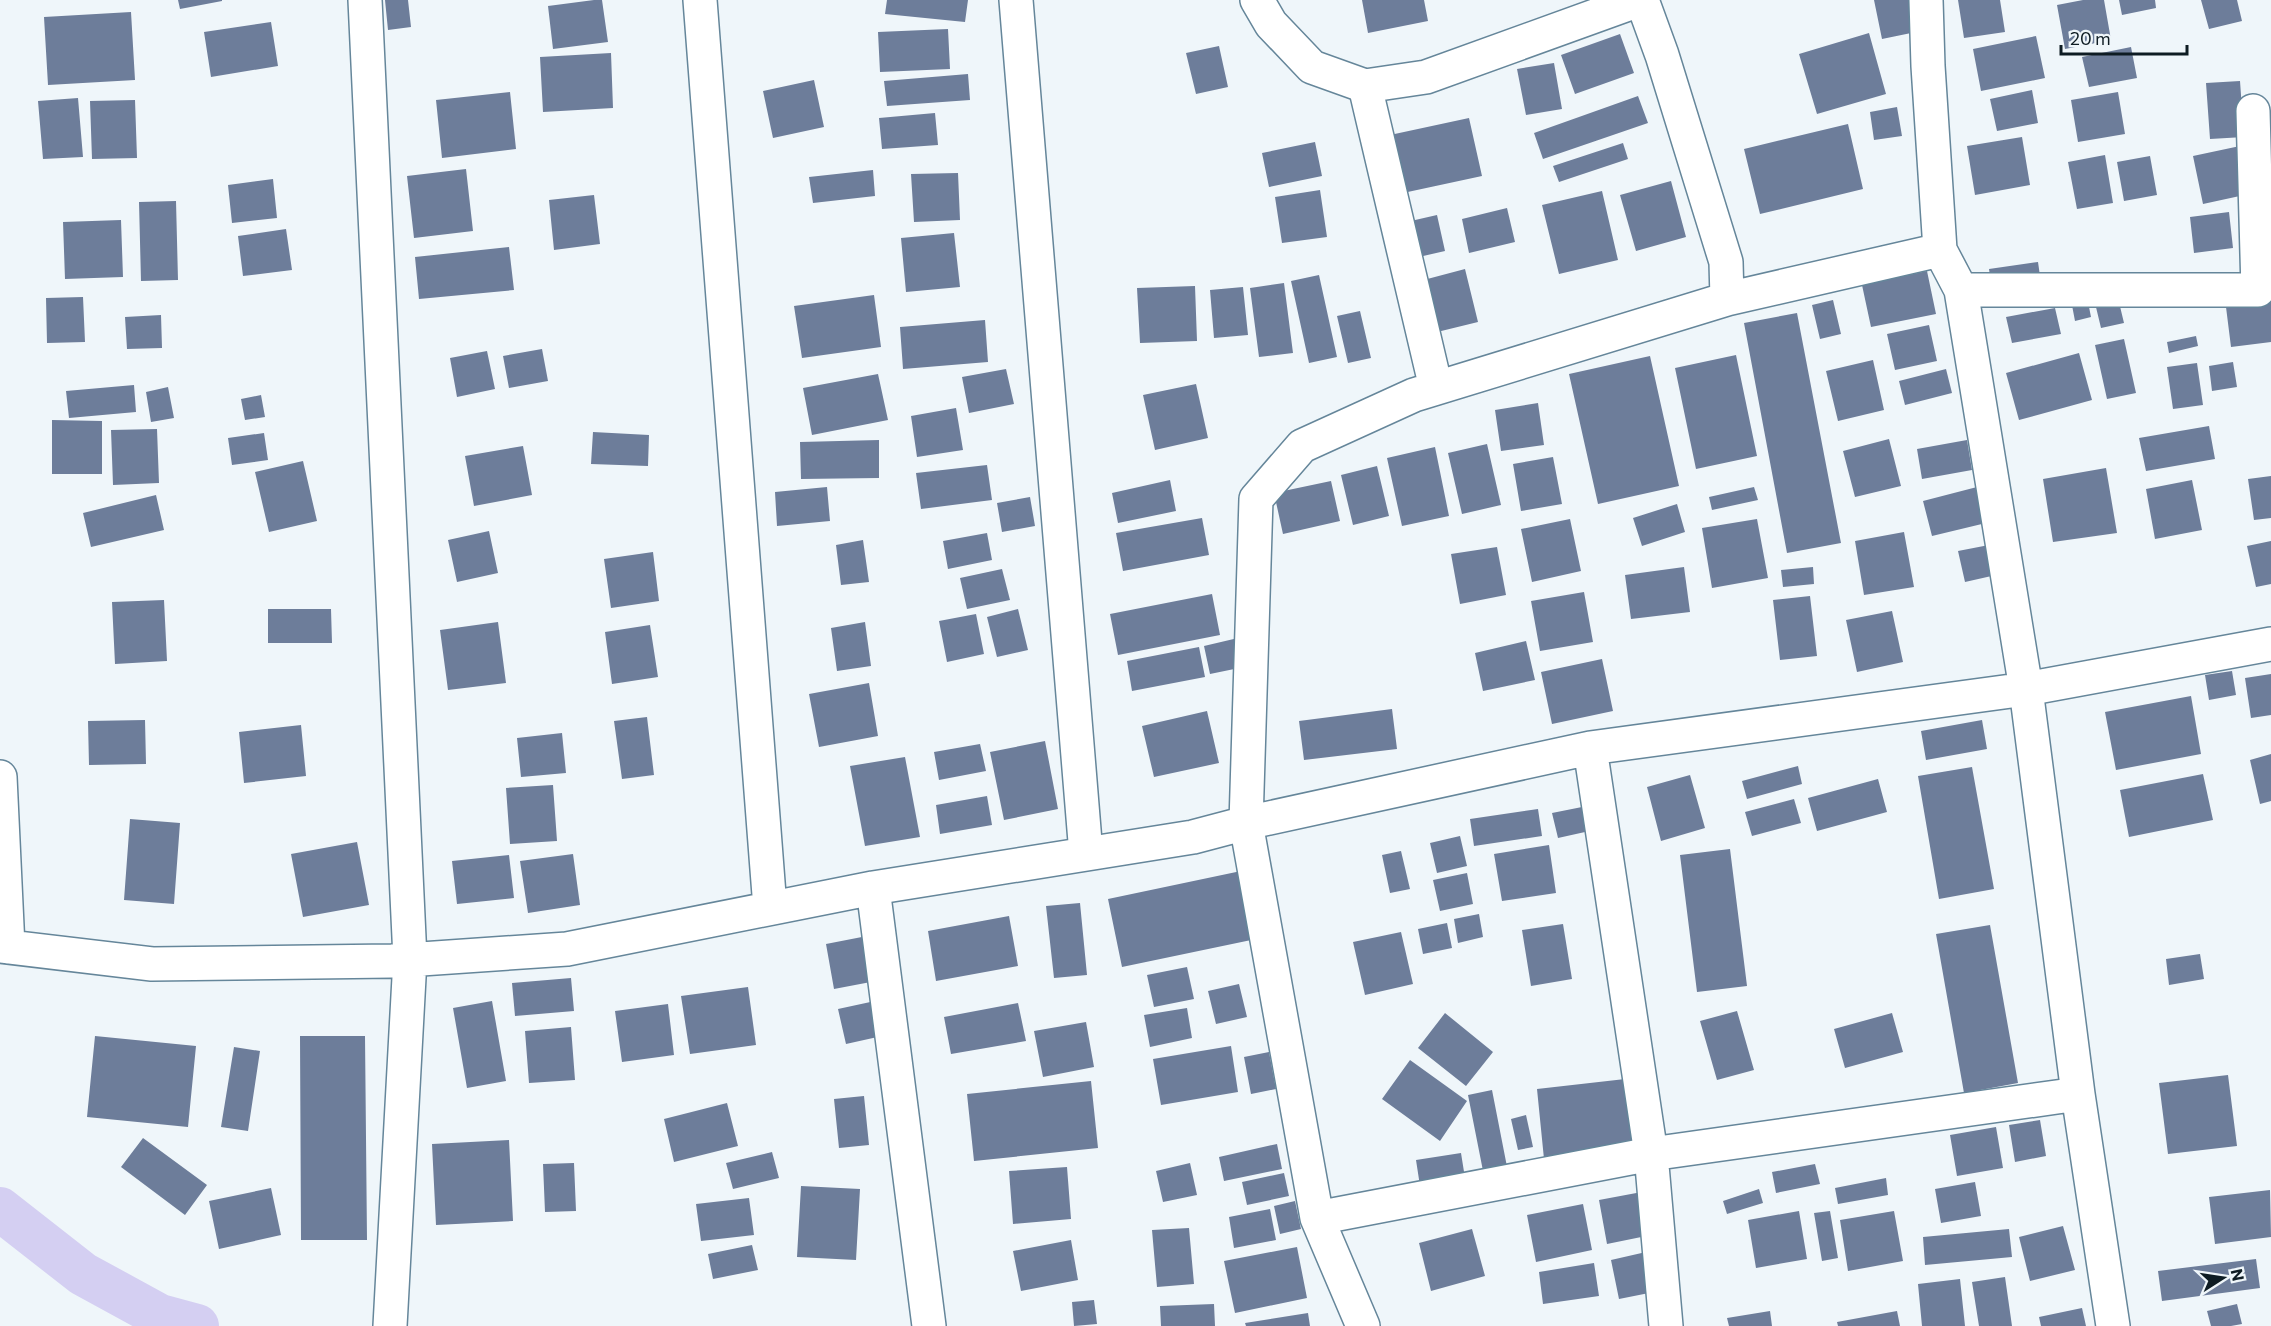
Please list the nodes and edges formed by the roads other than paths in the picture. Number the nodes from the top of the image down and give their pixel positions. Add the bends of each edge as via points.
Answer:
1 (365, 0) edge
2 (700, 0) edge
3 (1016, 0) edge
4 (1257, 0) edge
5 (1640, 0) edge
6 (1926, 0) edge
7 (1365, 86) junction
8 (2253, 111) dead end
9 (1940, 250) junction
10 (1961, 290) junction
11 (1727, 299) junction
12 (1436, 388) junction
13 (2271, 644) edge
14 (2026, 689) junction
15 (1590, 747) junction
16 (0, 777) edge
17 (1246, 823) junction
18 (1086, 854) junction
19 (873, 888) junction
20 (770, 908) junction
21 (4, 947) edge
22 (410, 959) junction
23 (2078, 1094) junction
24 (1651, 1154) junction
25 (1317, 1218) junction
26 (390, 1326) edge
27 (929, 1326) edge
28 (1363, 1326) edge
29 (1666, 1326) edge
30 (2113, 1326) edge

1 - 22 street
2 - 20 street
3 - 18 street
4 - 7 street via 1270,24 1312,67
5 - 7 street via 1426,77
5 - 11 street via 1662,55 1726,262
6 - 9 street
7 - 12 street
8 - 10 street via 2258,290
9 - 10 street
9 - 11 street
10 - 14 street
11 - 12 street
12 - 17 street via 1302,446 1256,499
13 - 14 street
14 - 15 street
14 - 23 street
15 - 17 street
15 - 24 street
16 - 21 street
17 - 18 street via 1193,837
17 - 25 street
18 - 19 street
19 - 20 street
19 - 27 street
20 - 22 street via 567,949
21 - 22 street via 152,964
22 - 26 street
23 - 24 street
23 - 30 street
24 - 25 street
24 - 29 street
25 - 28 street

